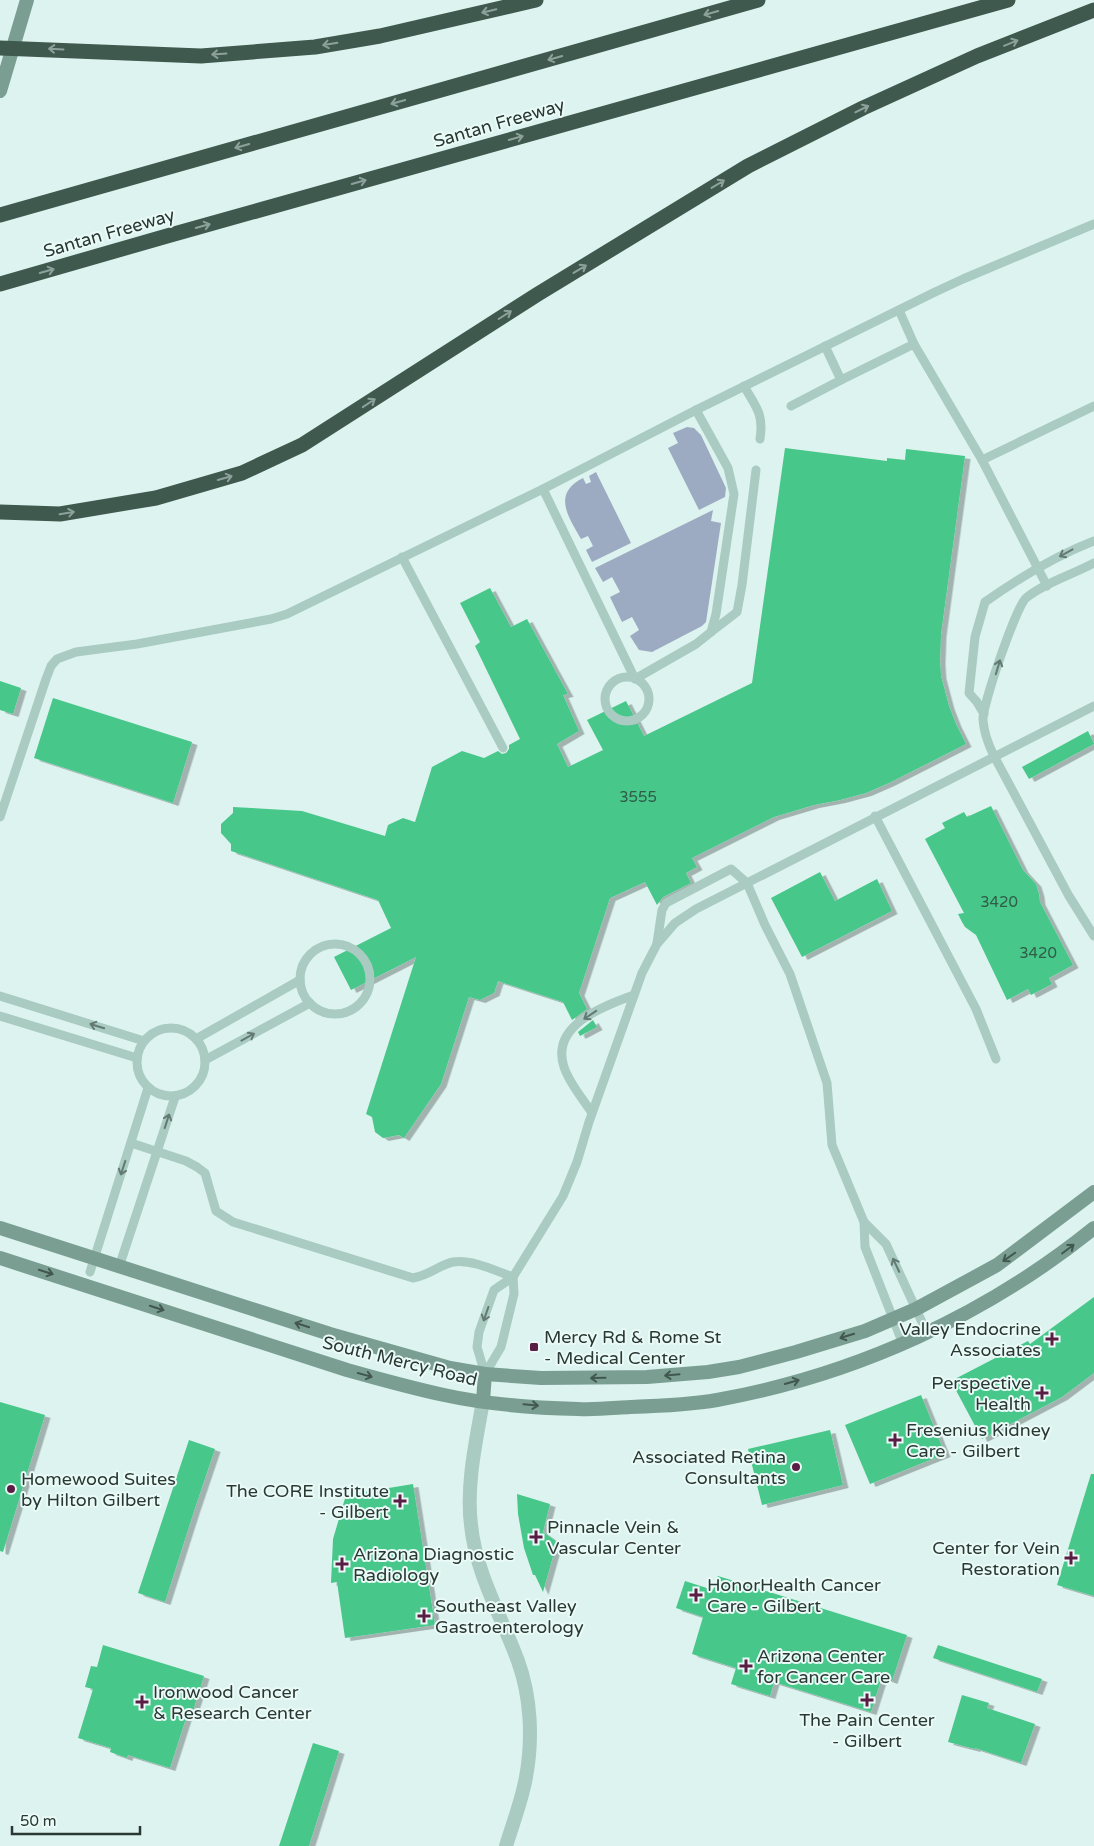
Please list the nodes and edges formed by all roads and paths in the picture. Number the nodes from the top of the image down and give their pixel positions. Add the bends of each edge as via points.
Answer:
1 (27, 0) edge
2 (536, 0) edge
3 (758, 0) edge
4 (1008, 0) edge
5 (1094, 10) edge
6 (7, 48) edge
7 (0, 92) edge
8 (0, 214) edge
9 (1094, 224) edge
10 (0, 284) edge
11 (899, 310) junction
12 (914, 344) junction
13 (825, 346) junction
14 (841, 380) junction
15 (744, 386) junction
16 (791, 406) dead end
17 (1094, 406) edge
18 (696, 410) junction
19 (760, 439) dead end
20 (982, 460) junction
21 (756, 470) dead end
22 (542, 489) junction
23 (0, 512) edge
24 (1094, 541) edge
25 (402, 557) junction
26 (1094, 564) edge
27 (1038, 568) junction
28 (1047, 586) junction
29 (711, 632) junction
30 (635, 679) junction
31 (1094, 706) edge
32 (984, 714) junction
33 (503, 748) dead end
34 (994, 756) junction
35 (875, 816) junction
36 (0, 817) edge
37 (747, 882) junction
38 (1094, 936) edge
39 (657, 944) junction
40 (300, 980) junction
41 (634, 995) junction
42 (0, 996) edge
43 (310, 1003) junction
44 (0, 1016) edge
45 (196, 1039) junction
46 (144, 1041) junction
47 (137, 1058) junction
48 (996, 1059) dead end
49 (206, 1060) junction
50 (148, 1088) junction
51 (175, 1096) junction
52 (592, 1113) junction
53 (130, 1143) junction
54 (156, 1152) junction
55 (1094, 1192) edge
56 (864, 1222) junction
57 (0, 1228) edge
58 (1094, 1228) edge
59 (0, 1258) edge
60 (94, 1258) junction
61 (119, 1267) junction
62 (90, 1272) dead end
63 (513, 1277) junction
64 (916, 1309) junction
65 (893, 1319) junction
66 (927, 1333) junction
67 (903, 1344) junction
68 (485, 1374) junction
69 (483, 1401) junction
70 (506, 1846) edge

1 - 6 main road
2 -> 6 highway via 380,36 315,47 202,56
3 -> 8 highway
10 -> 4 highway, Santan Freeway
23 -> 5 highway via 60,514 156,498 242,473 302,445 538,294 748,166 977,56
6 - 7 main road
9 - 11 lane via 963,279
11 - 12 lane
11 - 13 lane
12 - 14 lane
12 - 20 lane
13 - 14 lane
13 - 15 lane
14 - 16 lane
15 - 18 lane
15 - 19 lane via 760,416
17 - 20 lane
18 - 22 lane
18 - 29 lane via 728,468 734,494
20 - 27 lane
21 - 29 lane via 736,612
22 - 25 lane
22 - 30 lane
24 -> 27 lane
25 - 33 lane
25 - 36 lane via 272,619 76,652 57,659 46,679
26 - 28 lane
27 - 28 lane
27 - 32 lane via 985,602 975,638 969,693
32 -> 28 lane via 1011,626 1025,599
29 - 30 lane
30 - 30 lane via 646,688 649,702 642,715 623,721 608,710 606,695 608,688 620,679
31 - 34 lane
32 - 34 lane via 986,738
34 - 35 lane
34 - 38 lane
35 - 37 lane
35 - 48 lane via 976,1009
37 - 39 lane via 675,923
37 - 39 lane via 731,869 666,903
37 - 56 lane via 790,974 827,1084 832,1144
39 - 41 lane
40 - 43 lane via 302,991
40 - 43 lane via 306,959 323,946 334,944 346,945 361,956 370,973 363,1000 347,1012 327,1012
40 - 45 lane
41 - 52 lane
41 -> 52 lane via 592,1014 569,1030 563,1041 564,1068
46 -> 42 lane
49 -> 43 lane
44 - 47 lane
45 - 46 lane via 180,1029 170,1028 151,1034
45 - 49 lane
46 - 47 lane
47 - 50 lane via 139,1074
49 - 51 lane via 205,1071 197,1084 185,1094
50 - 51 lane via 156,1093
50 - 53 lane
54 -> 51 lane
52 - 63 lane via 563,1196
53 - 54 lane
53 -> 60 lane
54 - 61 lane
54 - 63 lane via 186,1161 205,1173 216,1211 233,1222 413,1278 428,1275 453,1262 464,1262
55 -> 64 main road via 997,1266
64 -> 56 lane via 886,1244
56 - 65 lane via 865,1247
57 - 60 main road
66 -> 58 main road, South Mercy Road via 1002,1295
59 -> 69 main road, South Mercy Road via 347,1370 444,1395
60 - 61 main road
60 - 62 lane
68 -> 61 main road, South Mercy Road via 409,1358
63 - 68 lane via 514,1294 500,1347
63 -> 68 lane via 494,1290 479,1332 478,1347
64 - 65 main road, South Mercy Road
64 - 66 lane
65 - 67 lane
65 -> 68 main road, South Mercy Road via 796,1352 708,1372 579,1379
66 - 67 main road, South Mercy Road
69 -> 67 main road, South Mercy Road via 580,1410 716,1400 832,1371
68 - 69 main road
69 - 70 street via 470,1503 471,1526 478,1567 518,1662 530,1728 526,1776

